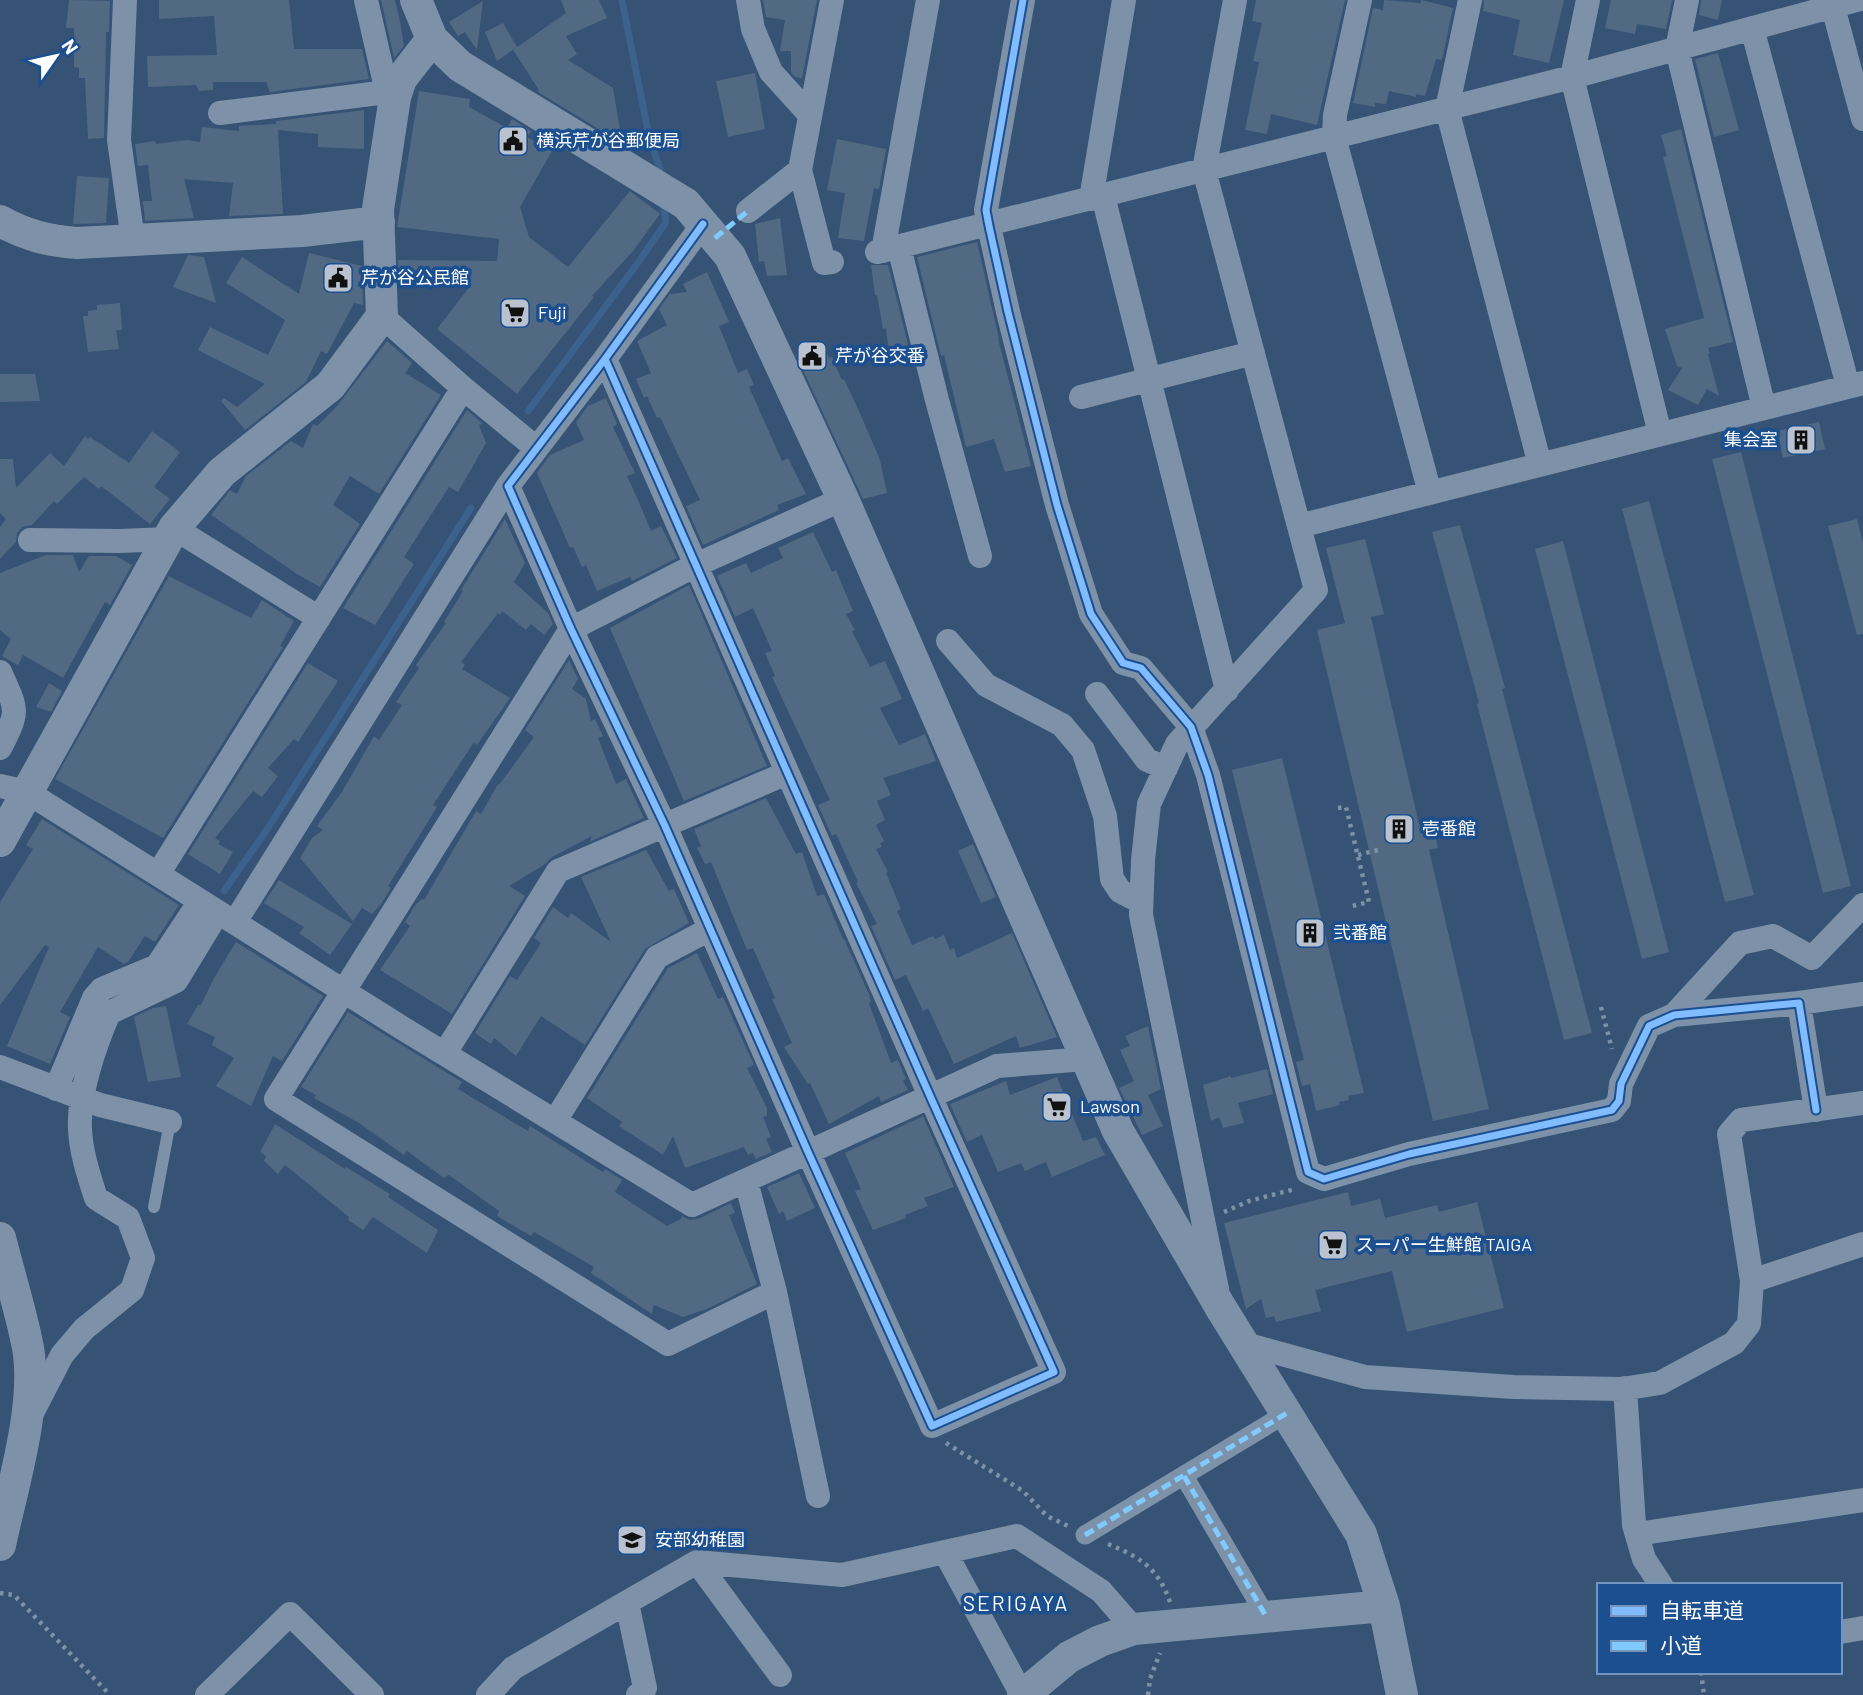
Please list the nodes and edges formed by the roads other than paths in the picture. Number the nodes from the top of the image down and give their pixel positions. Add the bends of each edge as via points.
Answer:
1 (125, 0) edge
2 (366, 0) edge
3 (416, 0) edge
4 (748, 0) edge
5 (832, 0) edge
6 (928, 0) edge
7 (1023, 0) edge
8 (1124, 0) edge
9 (1235, 0) edge
10 (1360, 0) edge
11 (1470, 0) edge
12 (1588, 0) edge
13 (1687, 0) edge
14 (1857, 0) edge
15 (1833, 7) junction
16 (1765, 17) edge
17 (432, 39) junction
18 (1677, 49) junction
19 (1572, 77) junction
20 (391, 94) junction
21 (1447, 109) junction
22 (220, 113) dead end
23 (810, 115) junction
24 (1863, 119) edge
25 (1334, 138) junction
26 (800, 170) junction
27 (1204, 170) junction
28 (1097, 198) junction
29 (748, 211) dead end
30 (694, 214) junction
31 (0, 221) edge
32 (379, 222) junction
33 (989, 226) junction
34 (132, 240) junction
35 (886, 250) junction
36 (832, 262) dead end
37 (382, 316) junction
38 (1253, 353) junction
39 (605, 359) junction
40 (1149, 380) junction
41 (1856, 385) edge
42 (463, 388) junction
43 (1081, 397) dead end
44 (1765, 408) junction
45 (1660, 434) junction
46 (536, 447) junction
47 (1540, 465) junction
48 (508, 486) junction
49 (1430, 493) junction
50 (843, 499) junction
51 (1299, 526) junction
52 (171, 534) junction
53 (30, 540) dead end
54 (980, 556) dead end
55 (695, 565) junction
56 (318, 618) junction
57 (571, 629) junction
58 (948, 641) dead end
59 (0, 672) edge
60 (1227, 690) junction
61 (1097, 694) dead end
62 (1191, 727) junction
63 (0, 748) edge
64 (1166, 768) junction
65 (787, 773) junction
66 (14, 789) edge
67 (665, 827) junction
68 (0, 841) edge
69 (158, 874) junction
70 (1141, 902) junction
71 (1863, 905) edge
72 (218, 912) junction
73 (710, 929) junction
74 (344, 991) junction
75 (1863, 994) edge
76 (1799, 1003) junction
77 (101, 1005) junction
78 (1674, 1015) junction
79 (445, 1053) junction
80 (1086, 1059) junction
81 (0, 1067) edge
82 (57, 1089) junction
83 (929, 1096) junction
84 (83, 1099) junction
85 (1863, 1103) edge
86 (1816, 1110) junction
87 (555, 1121) junction
88 (170, 1122) joint
89 (807, 1152) junction
90 (746, 1181) junction
91 (155, 1207) dead end
92 (0, 1238) edge
93 (1863, 1244) edge
94 (1752, 1281) junction
95 (775, 1292) junction
96 (1221, 1308) junction
97 (1245, 1344) junction
98 (1625, 1388) junction
99 (1287, 1413) junction
100 (24, 1430) junction
101 (1184, 1476) junction
102 (818, 1496) dead end
103 (1863, 1500) edge
104 (1637, 1534) junction
105 (1085, 1535) dead end
106 (0, 1545) edge
107 (945, 1552) junction
108 (697, 1562) junction
109 (1660, 1583) edge
110 (627, 1603) junction
111 (1384, 1606) junction
112 (1266, 1618) junction
113 (1863, 1628) edge
114 (1134, 1629) junction
115 (1842, 1632) edge
116 (780, 1675) dead end
117 (357, 1690) edge
118 (207, 1695) edge
119 (488, 1695) edge
120 (638, 1695) edge
121 (1023, 1695) edge
122 (1402, 1695) edge

1 - 34 street via 119,140
2 - 20 street
3 - 17 street
4 - 23 street via 753,29 771,72
5 - 23 street
6 - 35 street
7 - 33 street via 986,210
8 - 28 street
9 - 27 street
10 - 25 street
11 - 21 street
12 - 19 street
13 - 18 street
14 - 15 street
15 - 16 street
15 - 24 street
16 - 18 street
16 - 41 street
17 - 20 street
17 - 30 street via 460,66
18 - 19 street
18 - 44 street
19 - 21 street
19 - 45 street
20 - 22 street
20 - 32 street
21 - 25 street
21 - 47 street
23 - 26 street
25 - 27 street
25 - 49 street
26 - 29 street
26 - 36 street via 824,263
27 - 28 street
27 - 38 street
28 - 33 street
28 - 40 street
30 - 39 street
30 - 50 street via 730,256
31 - 34 street via 51,241
32 - 34 street
32 - 37 street
33 - 35 street
33 - 62 street via 1057,505 1091,614 1123,663 1141,668
35 - 54 street via 937,400
37 - 42 street
37 - 52 street via 330,386 222,472
38 - 40 street
38 - 51 street
39 - 46 street
39 - 55 street
40 - 43 street
40 - 60 street
41 - 44 street
42 - 46 street
42 - 56 street
44 - 45 street
45 - 47 street
46 - 48 street
47 - 49 street
48 - 57 street
48 - 72 street
49 - 51 street
50 - 55 street
50 - 80 street
51 - 60 street via 1316,590
52 - 53 street via 120,541
52 - 56 street
52 - 66 street
55 - 57 street
55 - 65 street
56 - 69 street
57 - 67 street
57 - 74 street
58 - 70 street via 986,685 1062,725 1083,750 1105,816 1112,879 1119,891
59 - 63 street via 15,704 15,719
60 - 62 street
61 - 64 street via 1146,760
62 - 64 street
62 - 78 street via 1208,775 1308,1172 1317,1183 1409,1154 1612,1110 1649,1026
64 - 70 street via 1149,804
65 - 67 street
65 - 83 street
66 - 68 street
66 - 69 street
67 - 73 street
67 - 79 street via 558,871
69 - 72 street
70 - 96 street via 1149,958 1211,1217
71 - 78 street via 1812,958 1773,936 1740,943
72 - 74 street
72 - 77 street via 167,973 102,989
73 - 87 street via 657,957
73 - 89 street
74 - 79 street
74 - 95 street via 276,1099 668,1344
75 - 76 street
76 - 78 street
76 - 86 street
77 - 82 street
77 - 84 street
79 - 87 street
80 - 83 street via 997,1066
80 - 96 street via 1118,1131
81 - 82 street
82 - 84 street
83 - 89 street
83 - 89 street via 1054,1372 932,1426
84 - 88 street
84 - 100 street via 80,1128 96,1198 128,1217 144,1258 132,1290 84,1329 62,1355
85 - 86 street
86 - 94 street via 1741,1120 1730,1134
87 - 90 street via 692,1205
88 - 91 lane
89 - 90 street
90 - 95 street
92 - 100 street via 28,1350 30,1390
93 - 94 street
94 - 98 street via 1749,1324 1734,1343 1660,1383
95 - 102 street
96 - 97 street
97 - 98 street via 1364,1377 1489,1387
97 - 99 street
98 - 104 street
99 - 101 street
99 - 111 street via 1360,1534
100 - 106 street
101 - 105 street
101 - 112 street
103 - 104 street
104 - 109 street via 1644,1559
107 - 108 street via 842,1575
107 - 114 street via 1017,1536 1101,1591
107 - 121 street
108 - 110 street
108 - 116 street
110 - 119 street via 513,1668
110 - 120 street via 645,1688
111 - 112 street
111 - 122 street
112 - 114 street
113 - 115 street
114 - 121 street via 1069,1657
117 - 118 street via 290,1614

